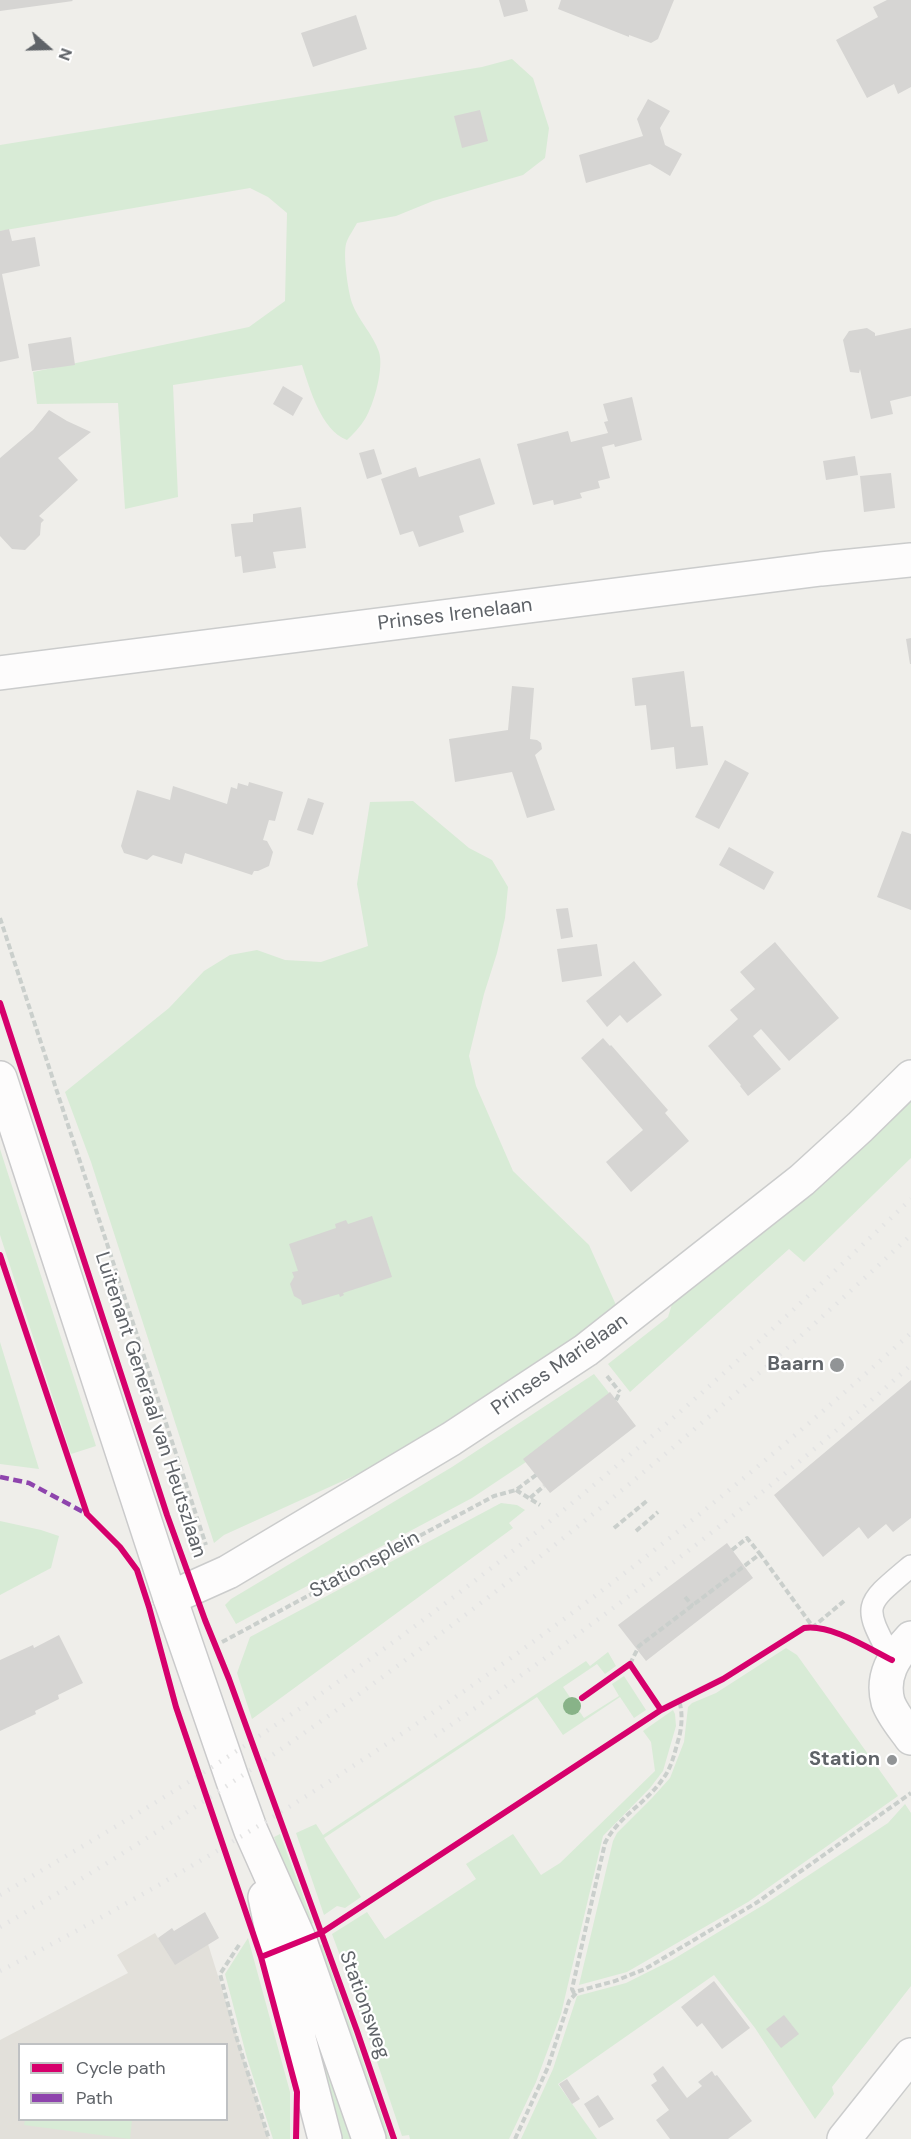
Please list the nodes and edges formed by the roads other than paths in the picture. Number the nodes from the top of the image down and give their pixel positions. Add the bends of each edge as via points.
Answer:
1 (911, 560) edge
2 (0, 673) edge
3 (911, 1077) edge
4 (0, 1078) edge
5 (911, 1566) edge
6 (170, 1598) junction
7 (902, 1649) edge
8 (911, 1738) edge
9 (251, 1831) junction
10 (911, 2055) edge
11 (325, 2139) edge
12 (369, 2139) edge
13 (844, 2139) edge

1 - 2 street, Prinses Irenelaan
3 - 6 street, Prinses Marielaan via 802,1180 586,1350 451,1439 217,1577
4 - 6 street, Luitenant Generaal van Heutszlaan
5 - 7 lane via 884,1588 871,1610 873,1625
6 - 9 street, Luitenant Generaal van Heutszlaan
7 - 8 street via 887,1681 888,1703
9 - 11 street via 276,1950
9 - 12 street, Stationsweg via 300,1941
10 - 13 street

